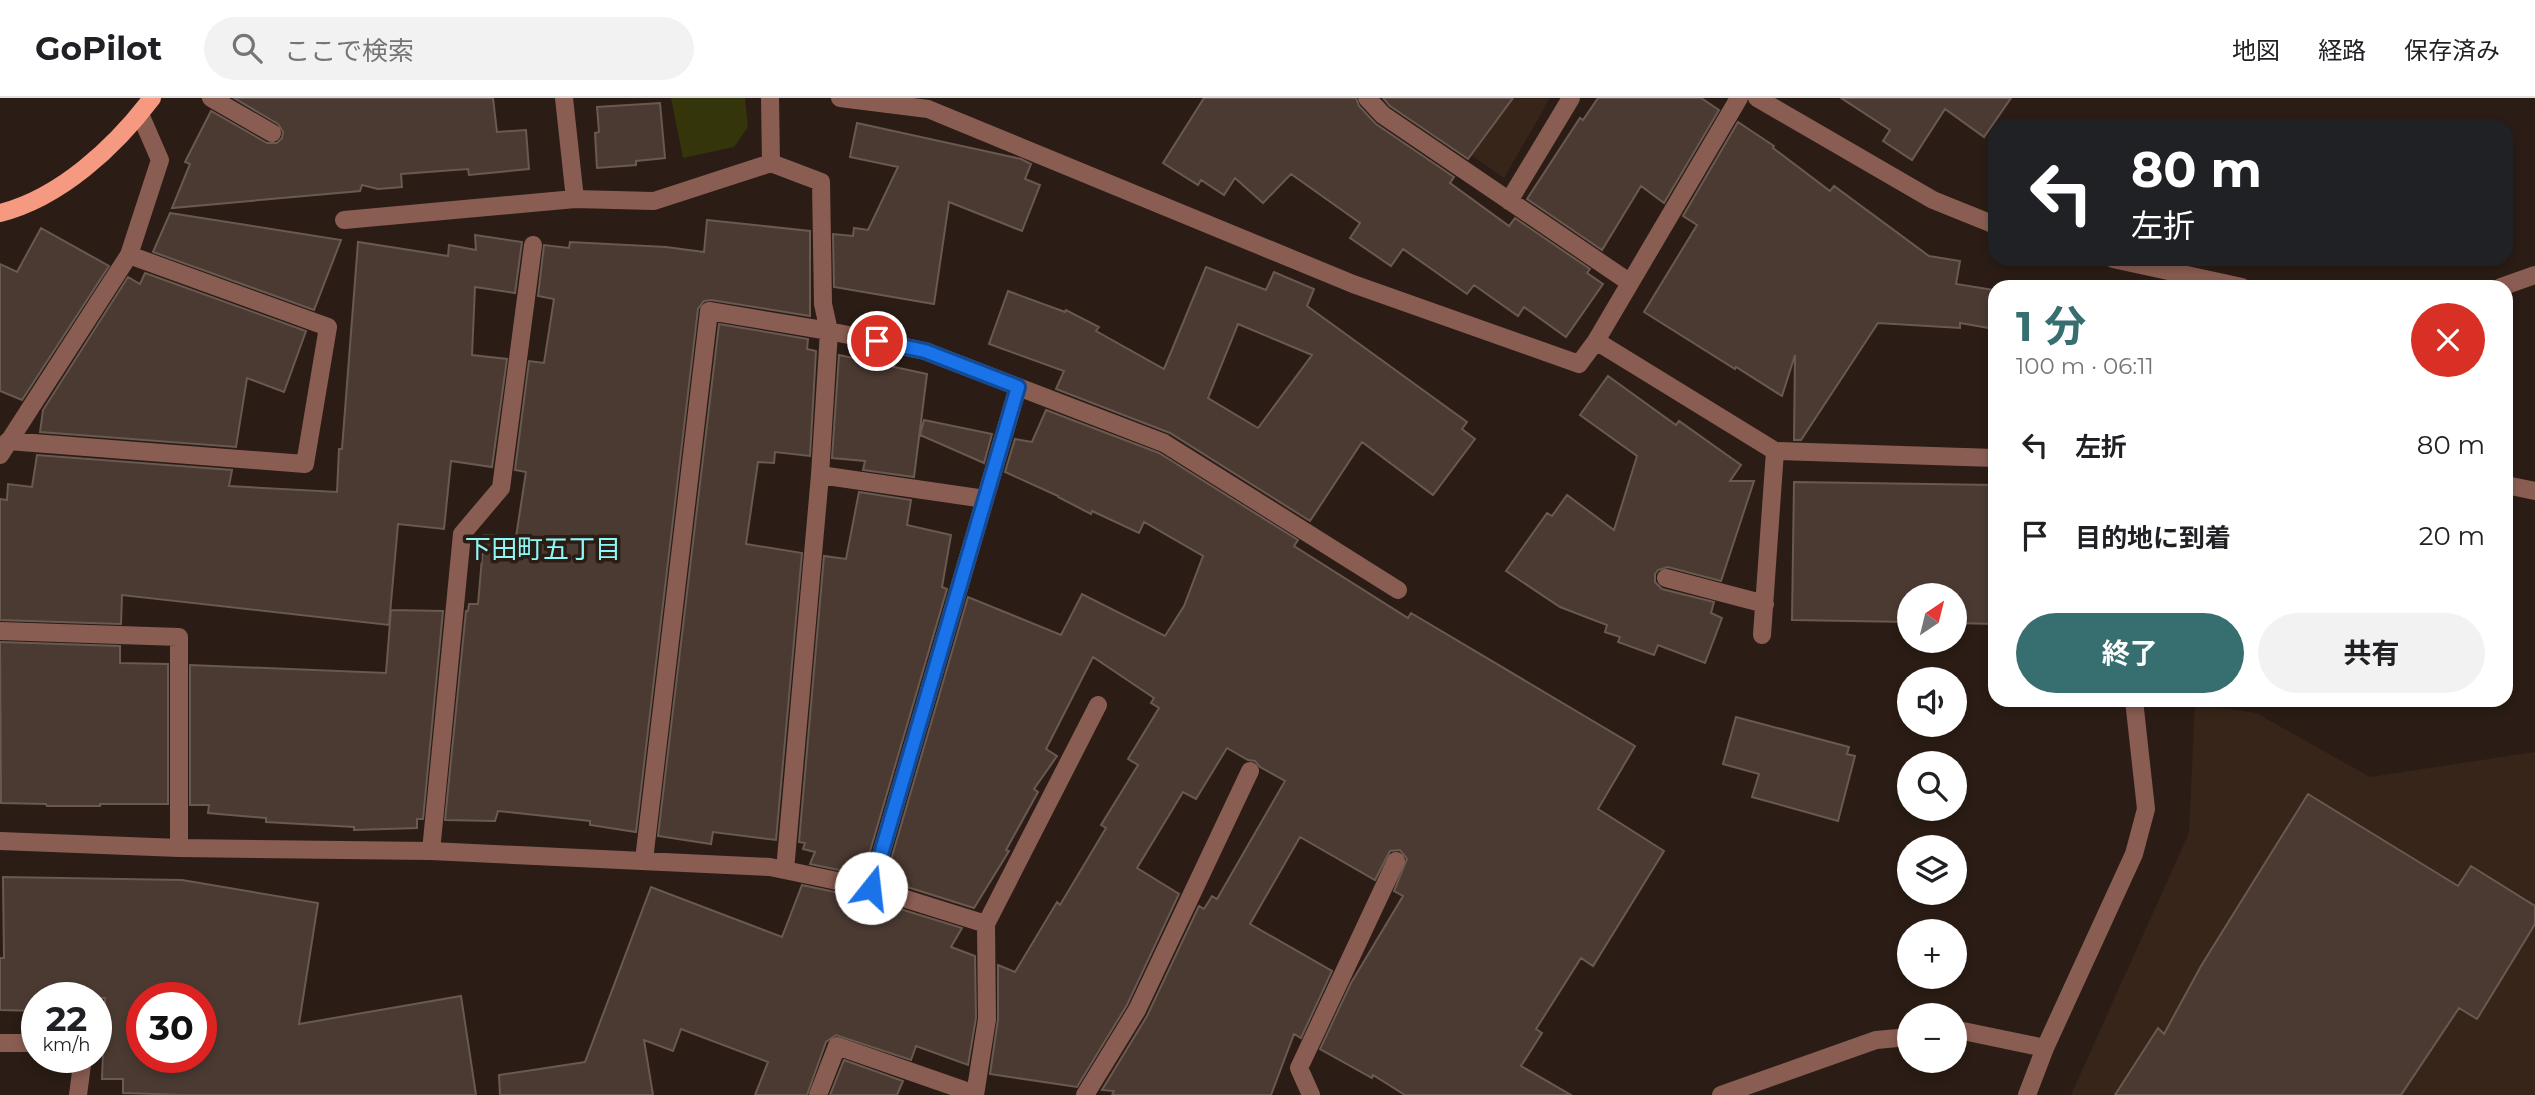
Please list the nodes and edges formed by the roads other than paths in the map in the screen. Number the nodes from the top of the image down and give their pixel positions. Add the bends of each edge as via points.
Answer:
1 (152, 98) edge
2 (211, 98) edge
3 (564, 98) edge
4 (770, 98) edge
5 (840, 98) edge
6 (1367, 98) edge
7 (1571, 98) edge
8 (1739, 98) edge
9 (1757, 98) edge
10 (140, 114) junction
11 (272, 133) dead end
12 (771, 163) junction
13 (575, 199) junction
14 (1509, 201) junction
15 (0, 213) edge
16 (344, 220) dead end
17 (1988, 222) edge
18 (533, 245) dead end
19 (129, 255) junction
20 (2143, 266) edge
21 (2535, 275) edge
22 (2204, 280) edge
23 (1629, 282) junction
24 (2513, 283) edge
25 (829, 331) junction
26 (1596, 341) junction
27 (1018, 387) junction
28 (4, 448) edge
29 (1775, 451) junction
30 (1988, 458) edge
31 (820, 474) junction
32 (2513, 486) edge
33 (2535, 491) edge
34 (985, 499) junction
35 (1666, 578) dead end
36 (1398, 590) dead end
37 (1765, 604) junction
38 (0, 631) edge
39 (1762, 635) dead end
40 (1098, 705) dead end
41 (2135, 707) edge
42 (1250, 771) dead end
43 (0, 841) edge
44 (179, 848) junction
45 (431, 850) junction
46 (644, 860) junction
47 (1396, 861) dead end
48 (785, 870) junction
49 (871, 888) junction
50 (986, 924) junction
51 (1967, 1032) edge
52 (1897, 1038) edge
53 (0, 1043) edge
54 (21, 1043) edge
55 (2045, 1048) junction
56 (81, 1073) edge
57 (975, 1094) edge
58 (78, 1095) edge
59 (818, 1095) edge
60 (1085, 1095) edge
61 (1311, 1095) edge
62 (1721, 1095) edge
63 (2027, 1095) edge

1 - 10 main road
2 - 11 street
3 - 13 street
4 - 12 street
5 - 26 street via 928,109 1353,284 1579,364
6 - 14 street via 1383,115
7 - 14 street
8 - 23 street
9 - 17 street via 1933,200
10 - 15 main road via 94,159 45,196
10 - 19 street via 160,160
12 - 13 street via 654,201
12 - 25 street via 821,182 823,304
13 - 16 street
14 - 23 street
18 - 45 street via 501,488 462,534
19 - 28 street
19 - 28 street via 328,327 305,464
20 - 22 street
21 - 24 street
23 - 26 street
25 - 27 street via 925,351
25 - 31 street
25 - 46 street via 709,311
26 - 29 street
27 - 34 street
27 - 36 street via 1164,443
29 - 30 street
29 - 37 street
31 - 34 street
31 - 48 street
32 - 33 street
34 - 49 street
35 - 37 street
37 - 39 street
38 - 44 street via 179,637
40 - 50 street
41 - 55 street via 2146,809 2134,854
42 - 60 street via 1137,1010
43 - 44 street
44 - 45 street
45 - 46 street
46 - 48 street
47 - 61 street via 1299,1068
48 - 49 street
49 - 50 street
50 - 57 street via 987,1019
51 - 55 street
52 - 62 street via 1876,1040
53 - 54 street
55 - 63 street
56 - 58 street
57 - 59 street via 837,1046

